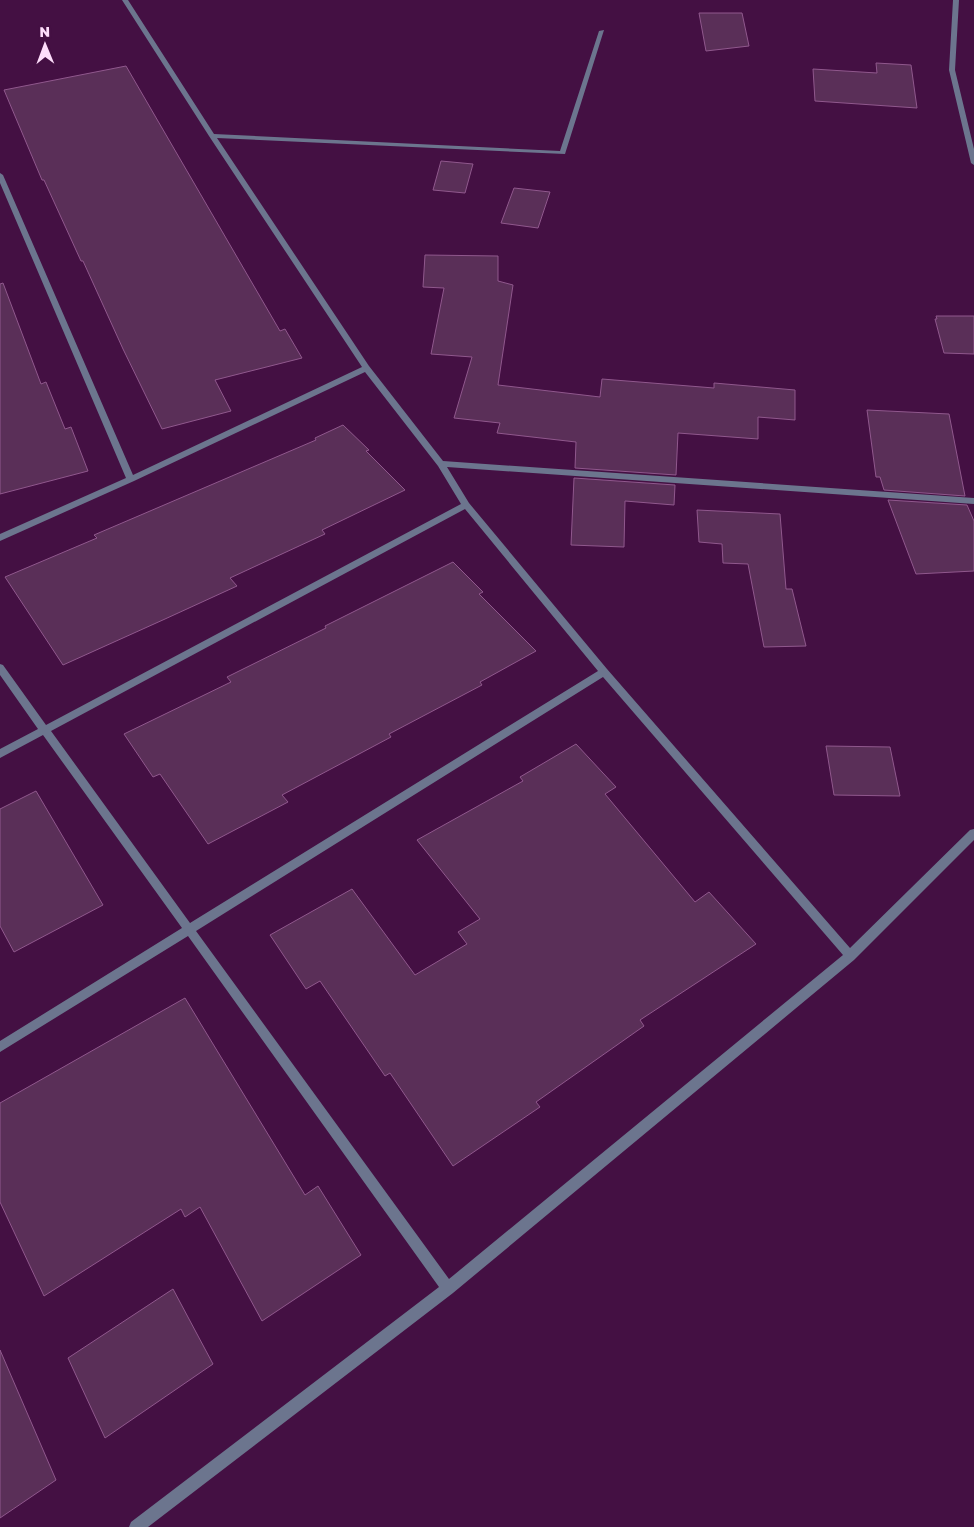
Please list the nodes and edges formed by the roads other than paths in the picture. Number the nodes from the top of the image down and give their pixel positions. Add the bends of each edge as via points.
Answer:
1 (125, 0) edge
2 (956, 0) edge
3 (602, 31) dead end
4 (212, 136) junction
5 (974, 161) edge
6 (0, 175) edge
7 (366, 368) junction
8 (441, 464) junction
9 (131, 479) junction
10 (974, 501) edge
11 (466, 505) junction
12 (0, 538) edge
13 (0, 668) edge
14 (604, 672) junction
15 (45, 730) junction
16 (0, 754) edge
17 (974, 833) edge
18 (189, 930) junction
19 (850, 956) junction
20 (0, 1047) edge
21 (448, 1288) junction
22 (136, 1527) edge

1 - 4 street
2 - 5 street via 952,70
3 - 4 street via 564,153
4 - 7 street
6 - 9 street
7 - 8 street
7 - 9 street
8 - 10 street
8 - 11 street
9 - 12 street
11 - 14 street
11 - 15 street
13 - 15 street
14 - 18 street
14 - 19 street
15 - 16 street
15 - 18 street
17 - 19 street
18 - 20 street
18 - 21 street
19 - 21 street
21 - 22 street

